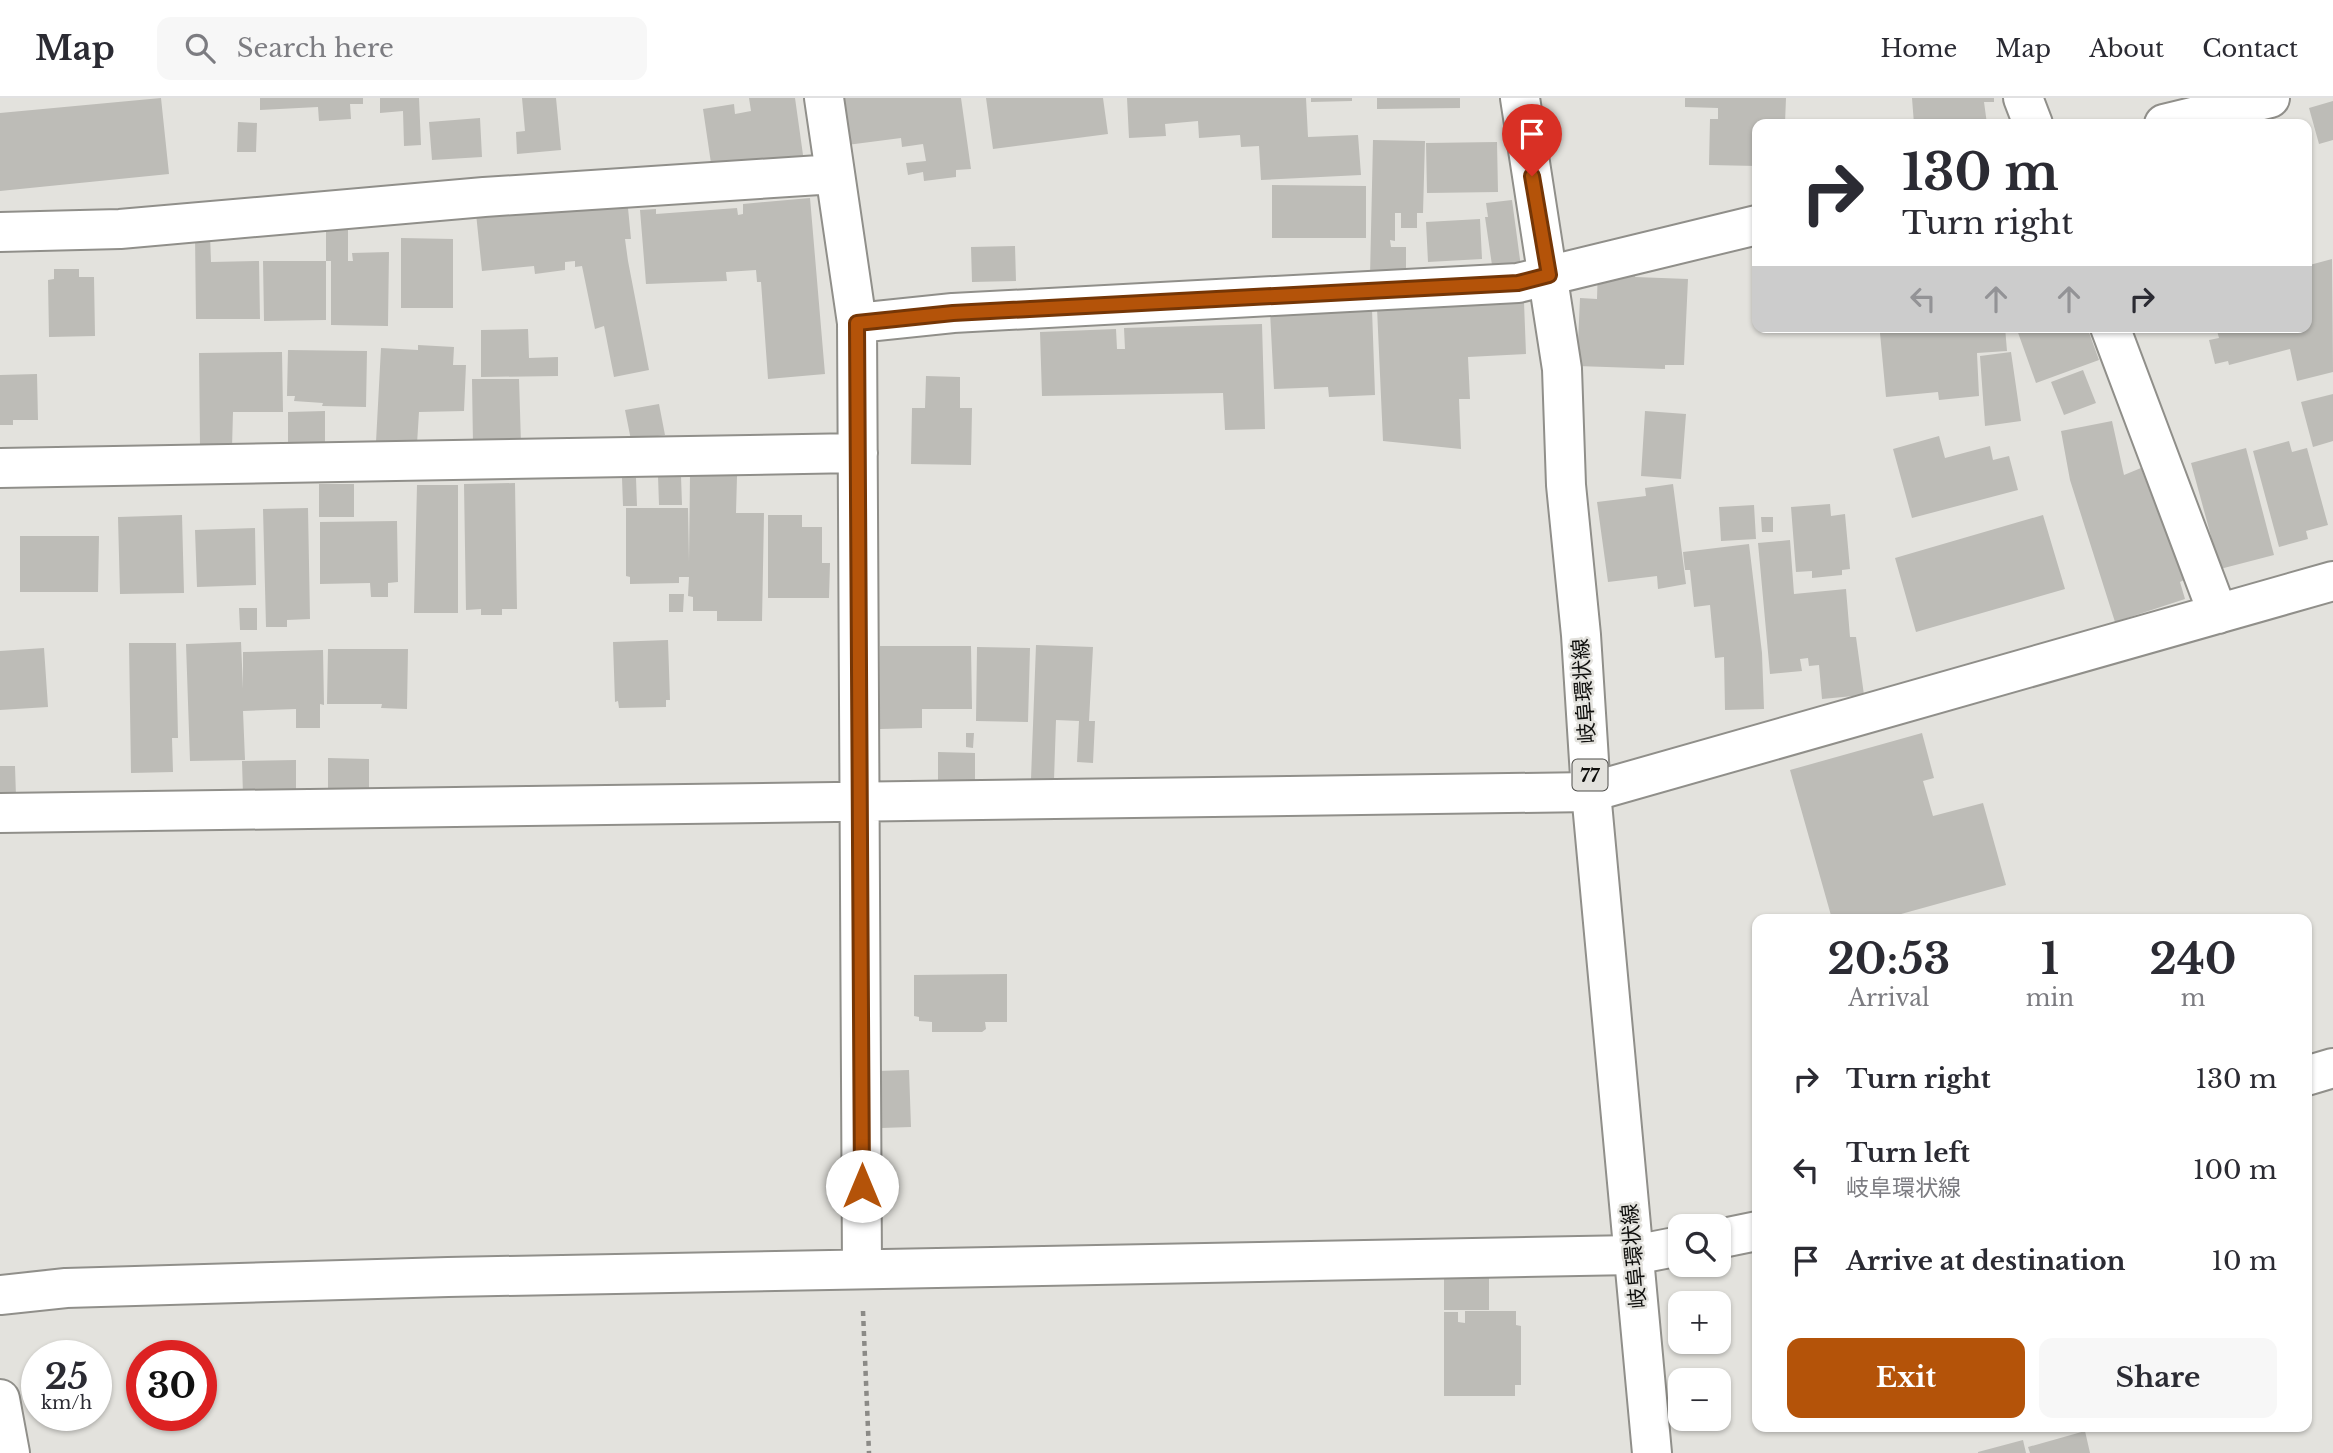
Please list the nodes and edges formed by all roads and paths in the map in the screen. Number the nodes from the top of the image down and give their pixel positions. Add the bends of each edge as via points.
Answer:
1 (824, 98) edge
2 (1520, 98) edge
3 (2023, 98) edge
4 (2270, 98) edge
5 (2031, 119) edge
6 (2184, 119) edge
7 (835, 174) junction
8 (1752, 226) edge
9 (0, 232) edge
10 (1549, 275) junction
11 (857, 323) junction
12 (2112, 333) edge
13 (858, 453) junction
14 (0, 468) edge
15 (2333, 581) edge
16 (2218, 614) junction
17 (1591, 792) junction
18 (860, 802) junction
19 (0, 813) edge
20 (2333, 1068) edge
21 (2312, 1074) edge
22 (1752, 1232) edge
23 (1731, 1236) edge
24 (1668, 1248) edge
25 (1634, 1255) junction
26 (862, 1268) junction
27 (0, 1295) edge
28 (0, 1399) edge
29 (10, 1453) edge
30 (869, 1453) edge
31 (1653, 1453) edge

1 - 7 street
2 - 10 street, 岐阜環状線 / 77
3 - 5 street
4 - 6 street
7 - 9 street via 497,196 120,229
7 - 11 street
8 - 10 street
10 - 11 street via 1518,283 953,313
10 - 17 street, 岐阜環状線 / 77 via 1562,369 1566,485
11 - 13 street
12 - 16 street
13 - 14 street
13 - 18 street
15 - 16 street
16 - 17 street
17 - 18 street
17 - 25 street, 岐阜環状線 / 77
18 - 19 street
18 - 26 street
20 - 21 street
22 - 23 street
24 - 25 street
25 - 26 street
25 - 31 street, 岐阜環状線 / 77
26 - 27 street via 93,1287
26 - 30 path
28 - 29 street

